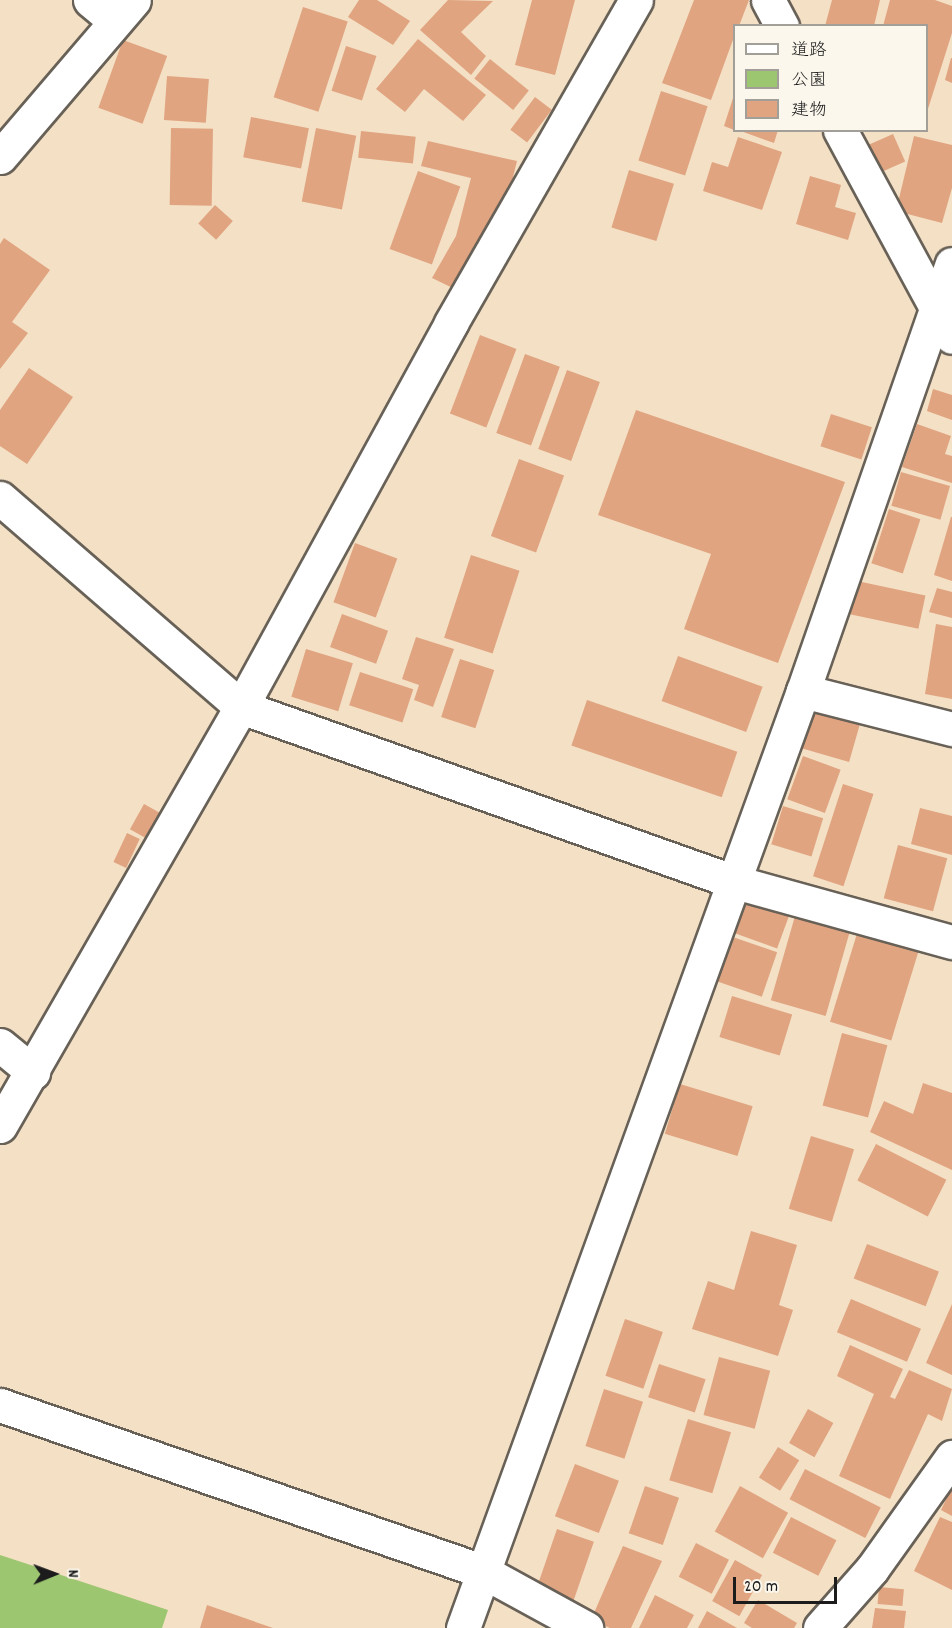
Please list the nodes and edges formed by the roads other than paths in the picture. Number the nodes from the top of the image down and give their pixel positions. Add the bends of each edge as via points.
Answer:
1 (636, 0) edge
2 (768, 0) edge
3 (113, 7) edge
4 (781, 24) edge
5 (841, 132) edge
6 (0, 157) edge
7 (952, 264) edge
8 (937, 308) junction
9 (952, 337) edge
10 (0, 498) edge
11 (803, 691) junction
12 (241, 707) junction
13 (952, 729) edge
14 (735, 882) junction
15 (952, 942) edge
16 (0, 1045) edge
17 (33, 1072) junction
18 (0, 1126) edge
19 (0, 1405) edge
20 (952, 1457) edge
21 (482, 1571) junction
22 (463, 1628) edge
23 (586, 1628) edge
24 (820, 1628) edge

1 - 12 street via 451,323
2 - 4 street
3 - 6 street
5 - 8 street
7 - 8 street
8 - 9 street
8 - 11 street
10 - 12 street
11 - 13 street
11 - 14 street
12 - 14 street
12 - 17 street
14 - 15 street
14 - 21 street
16 - 17 street
17 - 18 street
19 - 21 street
20 - 24 street via 872,1569
21 - 22 street
21 - 23 street

